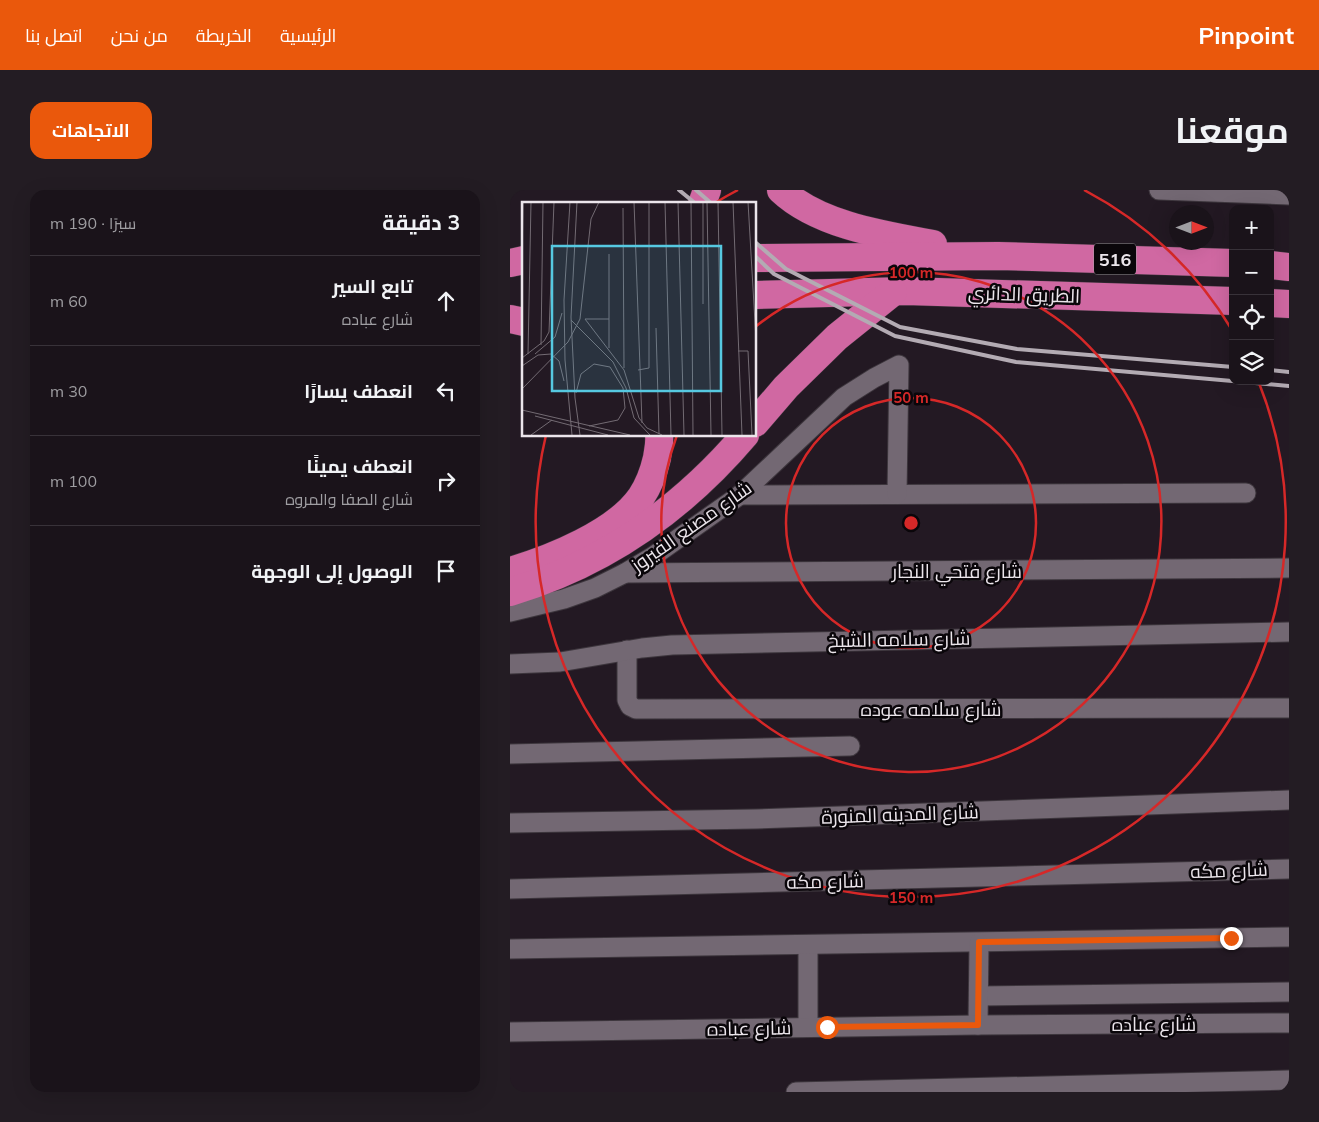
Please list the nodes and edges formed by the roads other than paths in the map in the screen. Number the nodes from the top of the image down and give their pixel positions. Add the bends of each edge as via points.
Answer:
1 (707, 190) edge
2 (781, 190) edge
3 (1159, 190) edge
4 (1289, 194) edge
5 (703, 202) edge
6 (898, 247) junction
7 (756, 258) edge
8 (1229, 263) edge
9 (1274, 266) edge
10 (1289, 266) edge
11 (900, 292) junction
12 (756, 294) edge
13 (1229, 301) edge
14 (1274, 303) edge
15 (1289, 304) edge
16 (756, 422) edge
17 (659, 436) edge
18 (744, 436) edge
19 (897, 494) junction
20 (1246, 494) dead end
21 (740, 495) junction
22 (1289, 568) edge
23 (510, 571) edge
24 (624, 573) junction
25 (510, 592) edge
26 (510, 612) edge
27 (1289, 632) edge
28 (627, 650) junction
29 (510, 664) edge
30 (1289, 708) edge
31 (850, 746) dead end
32 (510, 754) edge
33 (1289, 800) edge
34 (510, 823) edge
35 (1289, 869) edge
36 (510, 889) edge
37 (1289, 937) edge
38 (979, 942) junction
39 (808, 946) junction
40 (510, 949) edge
41 (1289, 992) edge
42 (979, 996) junction
43 (1289, 1023) edge
44 (978, 1025) junction
45 (808, 1027) junction
46 (510, 1032) edge
47 (1289, 1080) edge
48 (796, 1092) edge

1 - 5 highway
2 - 6 highway via 803,206
3 - 4 street
6 - 7 highway
6 - 8 highway, الطريق الدائري / 516 via 998,256
9 - 10 highway
11 - 12 highway, الطريق الدائري / 516
11 - 13 highway, الطريق الدائري / 516
11 - 16 highway via 837,337
14 - 15 highway
17 - 23 highway via 654,471 641,497 622,518 560,553
18 - 25 highway via 666,513 623,542 577,566
19 - 20 street
19 - 21 street
19 - 21 street, شارع مصنع الفيروز via 899,365 844,397
21 - 24 street, شارع مصنع الفيروز
22 - 24 street, شارع فتحي النجار
24 - 26 street, شارع مصنع الفيروز via 564,599
27 - 28 street, شارع سلامه الشيخ via 758,642
28 - 29 street, شارع سلامه الشيخ via 560,662
28 - 30 street, شارع سلامه عوده via 627,700 636,709
31 - 32 street
33 - 34 street, شارع المدينه المنورة via 784,818
35 - 36 street, شارع مكه
37 - 38 street
38 - 39 street
38 - 42 street
39 - 40 street
39 - 45 street
41 - 42 street
42 - 44 street
43 - 44 street, شارع عباده
44 - 45 street, شارع عباده
45 - 46 street, شارع عباده
47 - 48 street

